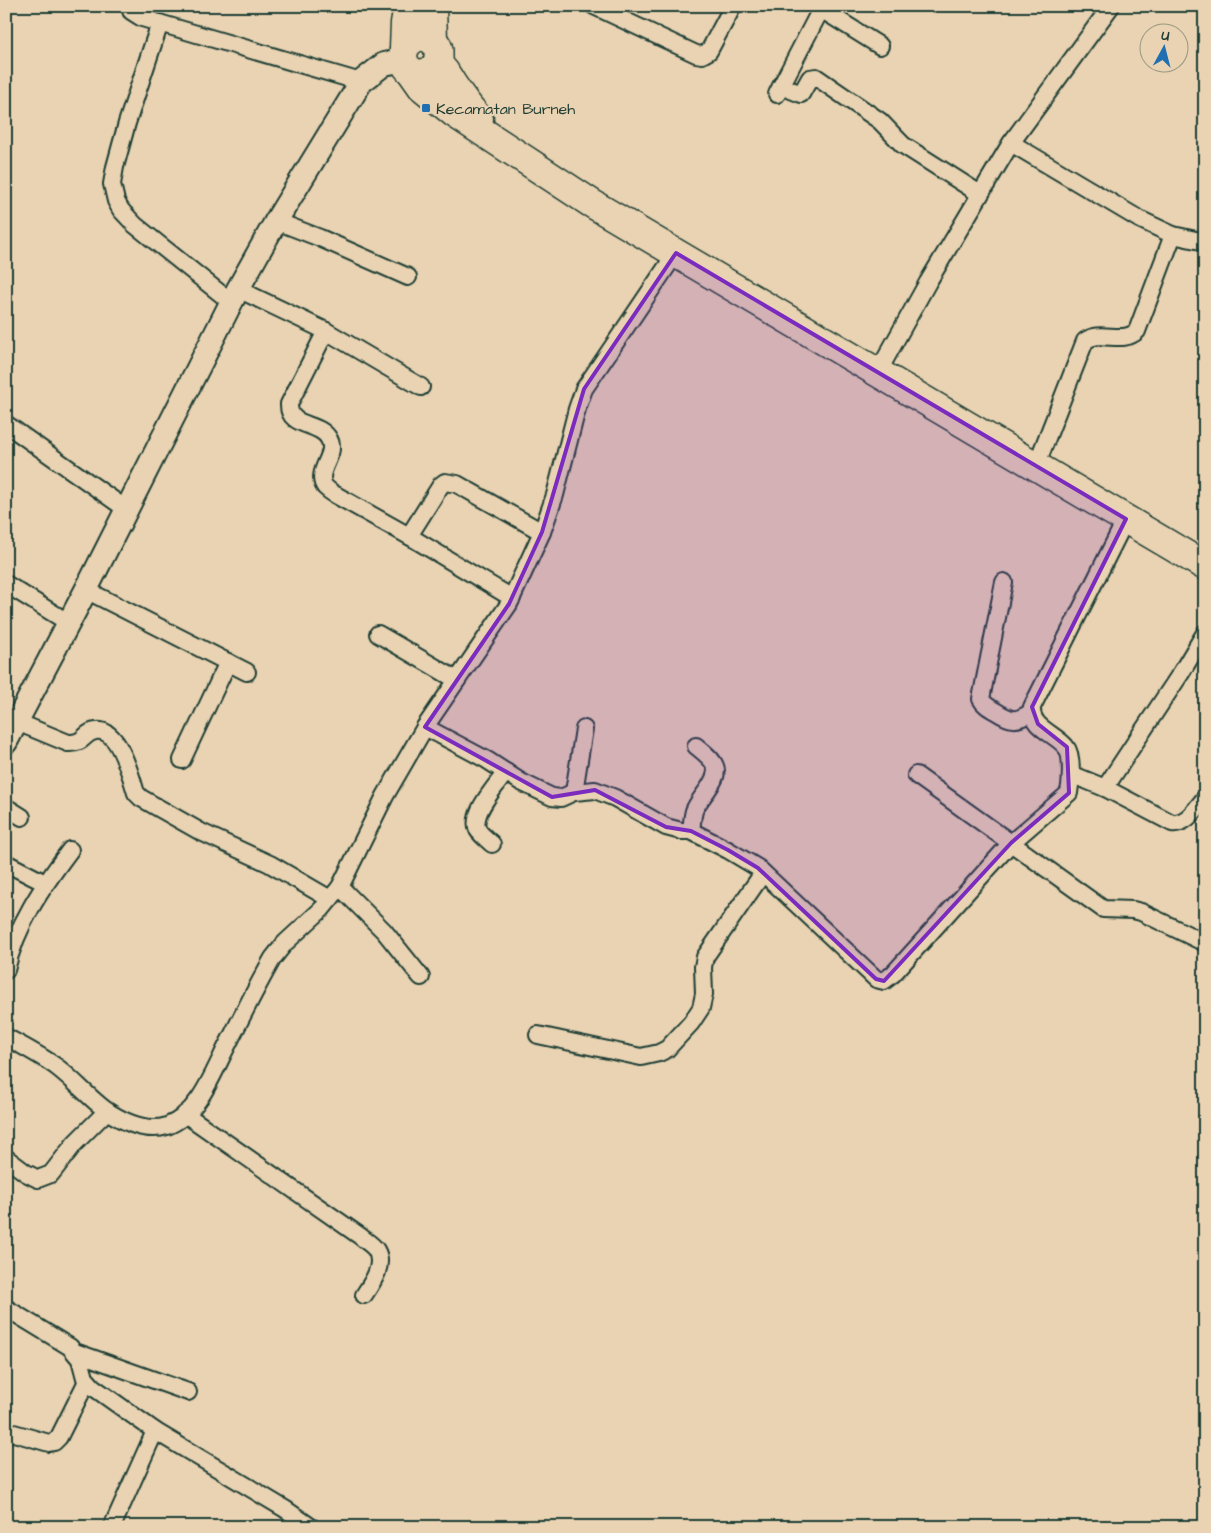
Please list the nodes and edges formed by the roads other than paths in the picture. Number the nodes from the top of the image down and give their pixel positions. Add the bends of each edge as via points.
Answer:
1 (130, 6) edge
2 (408, 6) edge
3 (432, 6) edge
4 (594, 6) edge
5 (1111, 6) edge
6 (725, 8) edge
7 (818, 8) edge
8 (160, 23) junction
9 (880, 46) dead end
10 (436, 52) junction
11 (406, 59) junction
12 (361, 82) junction
13 (1011, 143) junction
14 (514, 154) junction
15 (980, 194) junction
16 (276, 221) junction
17 (1174, 235) junction
18 (1205, 242) edge
19 (676, 253) junction
20 (408, 276) dead end
21 (235, 296) junction
22 (326, 331) junction
23 (877, 374) junction
24 (422, 387) dead end
25 (6, 424) edge
26 (1036, 466) junction
27 (126, 509) junction
28 (1126, 519) junction
29 (542, 532) junction
30 (409, 536) junction
31 (1205, 566) edge
32 (1004, 582) dead end
33 (6, 584) edge
34 (86, 590) junction
35 (512, 598) junction
36 (69, 623) junction
37 (1205, 633) edge
38 (378, 634) dead end
39 (228, 662) junction
40 (247, 672) dead end
41 (457, 680) junction
42 (1031, 712) junction
43 (17, 722) junction
44 (425, 727) junction
45 (584, 729) dead end
46 (6, 742) edge
47 (696, 746) dead end
48 (182, 760) dead end
49 (506, 772) junction
50 (1070, 774) junction
51 (916, 775) dead end
52 (1105, 788) junction
53 (574, 792) junction
54 (1205, 798) edge
55 (6, 807) edge
56 (22, 817) dead end
57 (691, 831) junction
58 (1011, 843) junction
59 (492, 844) dead end
60 (70, 850) dead end
61 (6, 863) edge
62 (763, 873) junction
63 (45, 883) junction
64 (335, 893) junction
65 (1205, 943) edge
66 (6, 970) edge
67 (421, 977) dead end
68 (538, 1035) dead end
69 (6, 1037) edge
70 (107, 1110) junction
71 (185, 1114) junction
72 (6, 1158) edge
73 (364, 1295) dead end
74 (6, 1308) edge
75 (75, 1352) junction
76 (87, 1381) junction
77 (188, 1392) dead end
78 (155, 1431) junction
79 (6, 1434) edge
80 (112, 1527) edge
81 (311, 1527) edge

1 - 8 street via 136,15
2 - 11 highway
3 - 10 highway
4 - 6 street via 702,55 709,51
5 - 13 street
7 - 9 street
7 - 15 street via 779,90 801,94 810,78 816,78 880,121 903,145
8 - 12 street
8 - 21 street via 115,167 112,184 116,201 135,225
10 - 11 highway via 428,38 417,38 407,44
10 - 14 highway via 468,106
11 - 12 main road via 384,64
11 - 14 highway via 422,87
12 - 16 main road
13 - 15 street
13 - 17 street via 1139,219
14 - 19 highway
15 - 23 street
16 - 20 street
16 - 21 main road
17 - 18 street
17 - 26 street via 1138,331 1126,338 1105,336 1085,341
19 - 23 highway
19 - 29 street via 584,388
21 - 22 street
21 - 27 main road
22 - 24 street
22 - 30 street via 288,404 288,411 294,420 323,431 329,439 332,449 322,476 324,486
23 - 26 highway
25 - 27 street
26 - 28 highway
27 - 34 main road
28 - 31 highway
28 - 42 street
29 - 30 street via 457,484 445,482
29 - 35 street
30 - 35 street
32 - 42 street via 981,699 1008,719 1022,718
33 - 36 street
34 - 36 main road
34 - 39 street
35 - 41 street
36 - 43 main road
37 - 52 street
38 - 41 street
39 - 40 street
39 - 48 street
41 - 44 street
42 - 50 street via 1038,724 1067,747
43 - 46 main road
43 - 64 street via 68,743 76,743 97,730 112,736 141,798 201,832
44 - 49 street
44 - 64 street
45 - 53 street
47 - 57 street via 715,765 716,771 698,801
49 - 53 street via 552,797 561,798
49 - 59 street via 475,820 478,831
50 - 52 street
50 - 58 street via 1069,793
51 - 58 street
52 - 54 street via 1176,824 1185,821
53 - 57 street via 595,790 666,827 681,832
55 - 56 street
57 - 62 street
58 - 62 street via 884,981 876,980
58 - 65 street via 1103,909 1141,912
60 - 63 street
61 - 63 street
62 - 68 street via 706,957 701,1008 667,1049 641,1057
63 - 66 street via 18,936
64 - 67 street via 384,931
64 - 71 street via 273,958 211,1079
69 - 70 street via 59,1069
70 - 71 street via 130,1124 144,1128 169,1125
70 - 72 street via 51,1174 38,1179
71 - 73 street via 376,1250 377,1276
74 - 75 street
75 - 76 street
75 - 77 street
76 - 78 street
76 - 79 street via 54,1442
78 - 80 street
78 - 81 street via 285,1508

